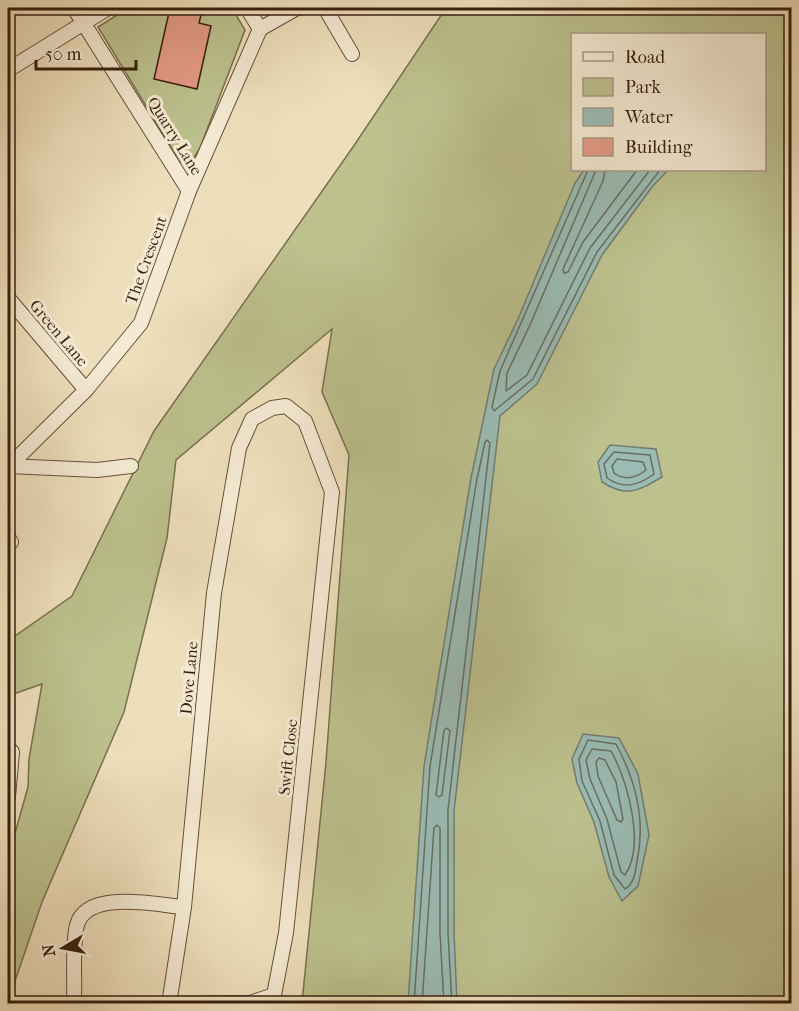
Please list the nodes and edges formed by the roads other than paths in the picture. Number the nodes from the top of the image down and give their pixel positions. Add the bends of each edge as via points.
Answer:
1 (74, 8) edge
2 (108, 8) edge
3 (247, 8) edge
4 (297, 8) edge
5 (325, 8) edge
6 (84, 22) junction
7 (260, 29) junction
8 (352, 54) dead end
9 (8, 70) edge
10 (189, 191) junction
11 (8, 298) edge
12 (86, 390) junction
13 (305, 421) joint
14 (8, 466) edge
15 (131, 466) dead end
16 (8, 537) edge
17 (8, 546) edge
18 (8, 747) edge
19 (8, 797) edge
20 (184, 907) junction
21 (169, 1003) edge
22 (76, 1004) edge

1 - 6 street, Quarry Lane
2 - 6 street
3 - 7 street
4 - 7 street
5 - 8 street
6 - 9 street
6 - 10 street, Quarry Lane
7 - 10 street, The Crescent
10 - 12 street, The Crescent via 141,323
11 - 12 street, Green Lane
12 - 14 street, The Crescent
13 - 20 street, Dove Lane via 286,406 272,408 252,419 239,448 214,593
13 - 21 street, Swift Close via 332,492 286,933 274,995 250,1003
14 - 15 street via 97,470
16 - 17 street
18 - 19 street via 12,752
20 - 21 street, Dove Lane
20 - 22 street via 122,901 99,904 86,911 77,925

